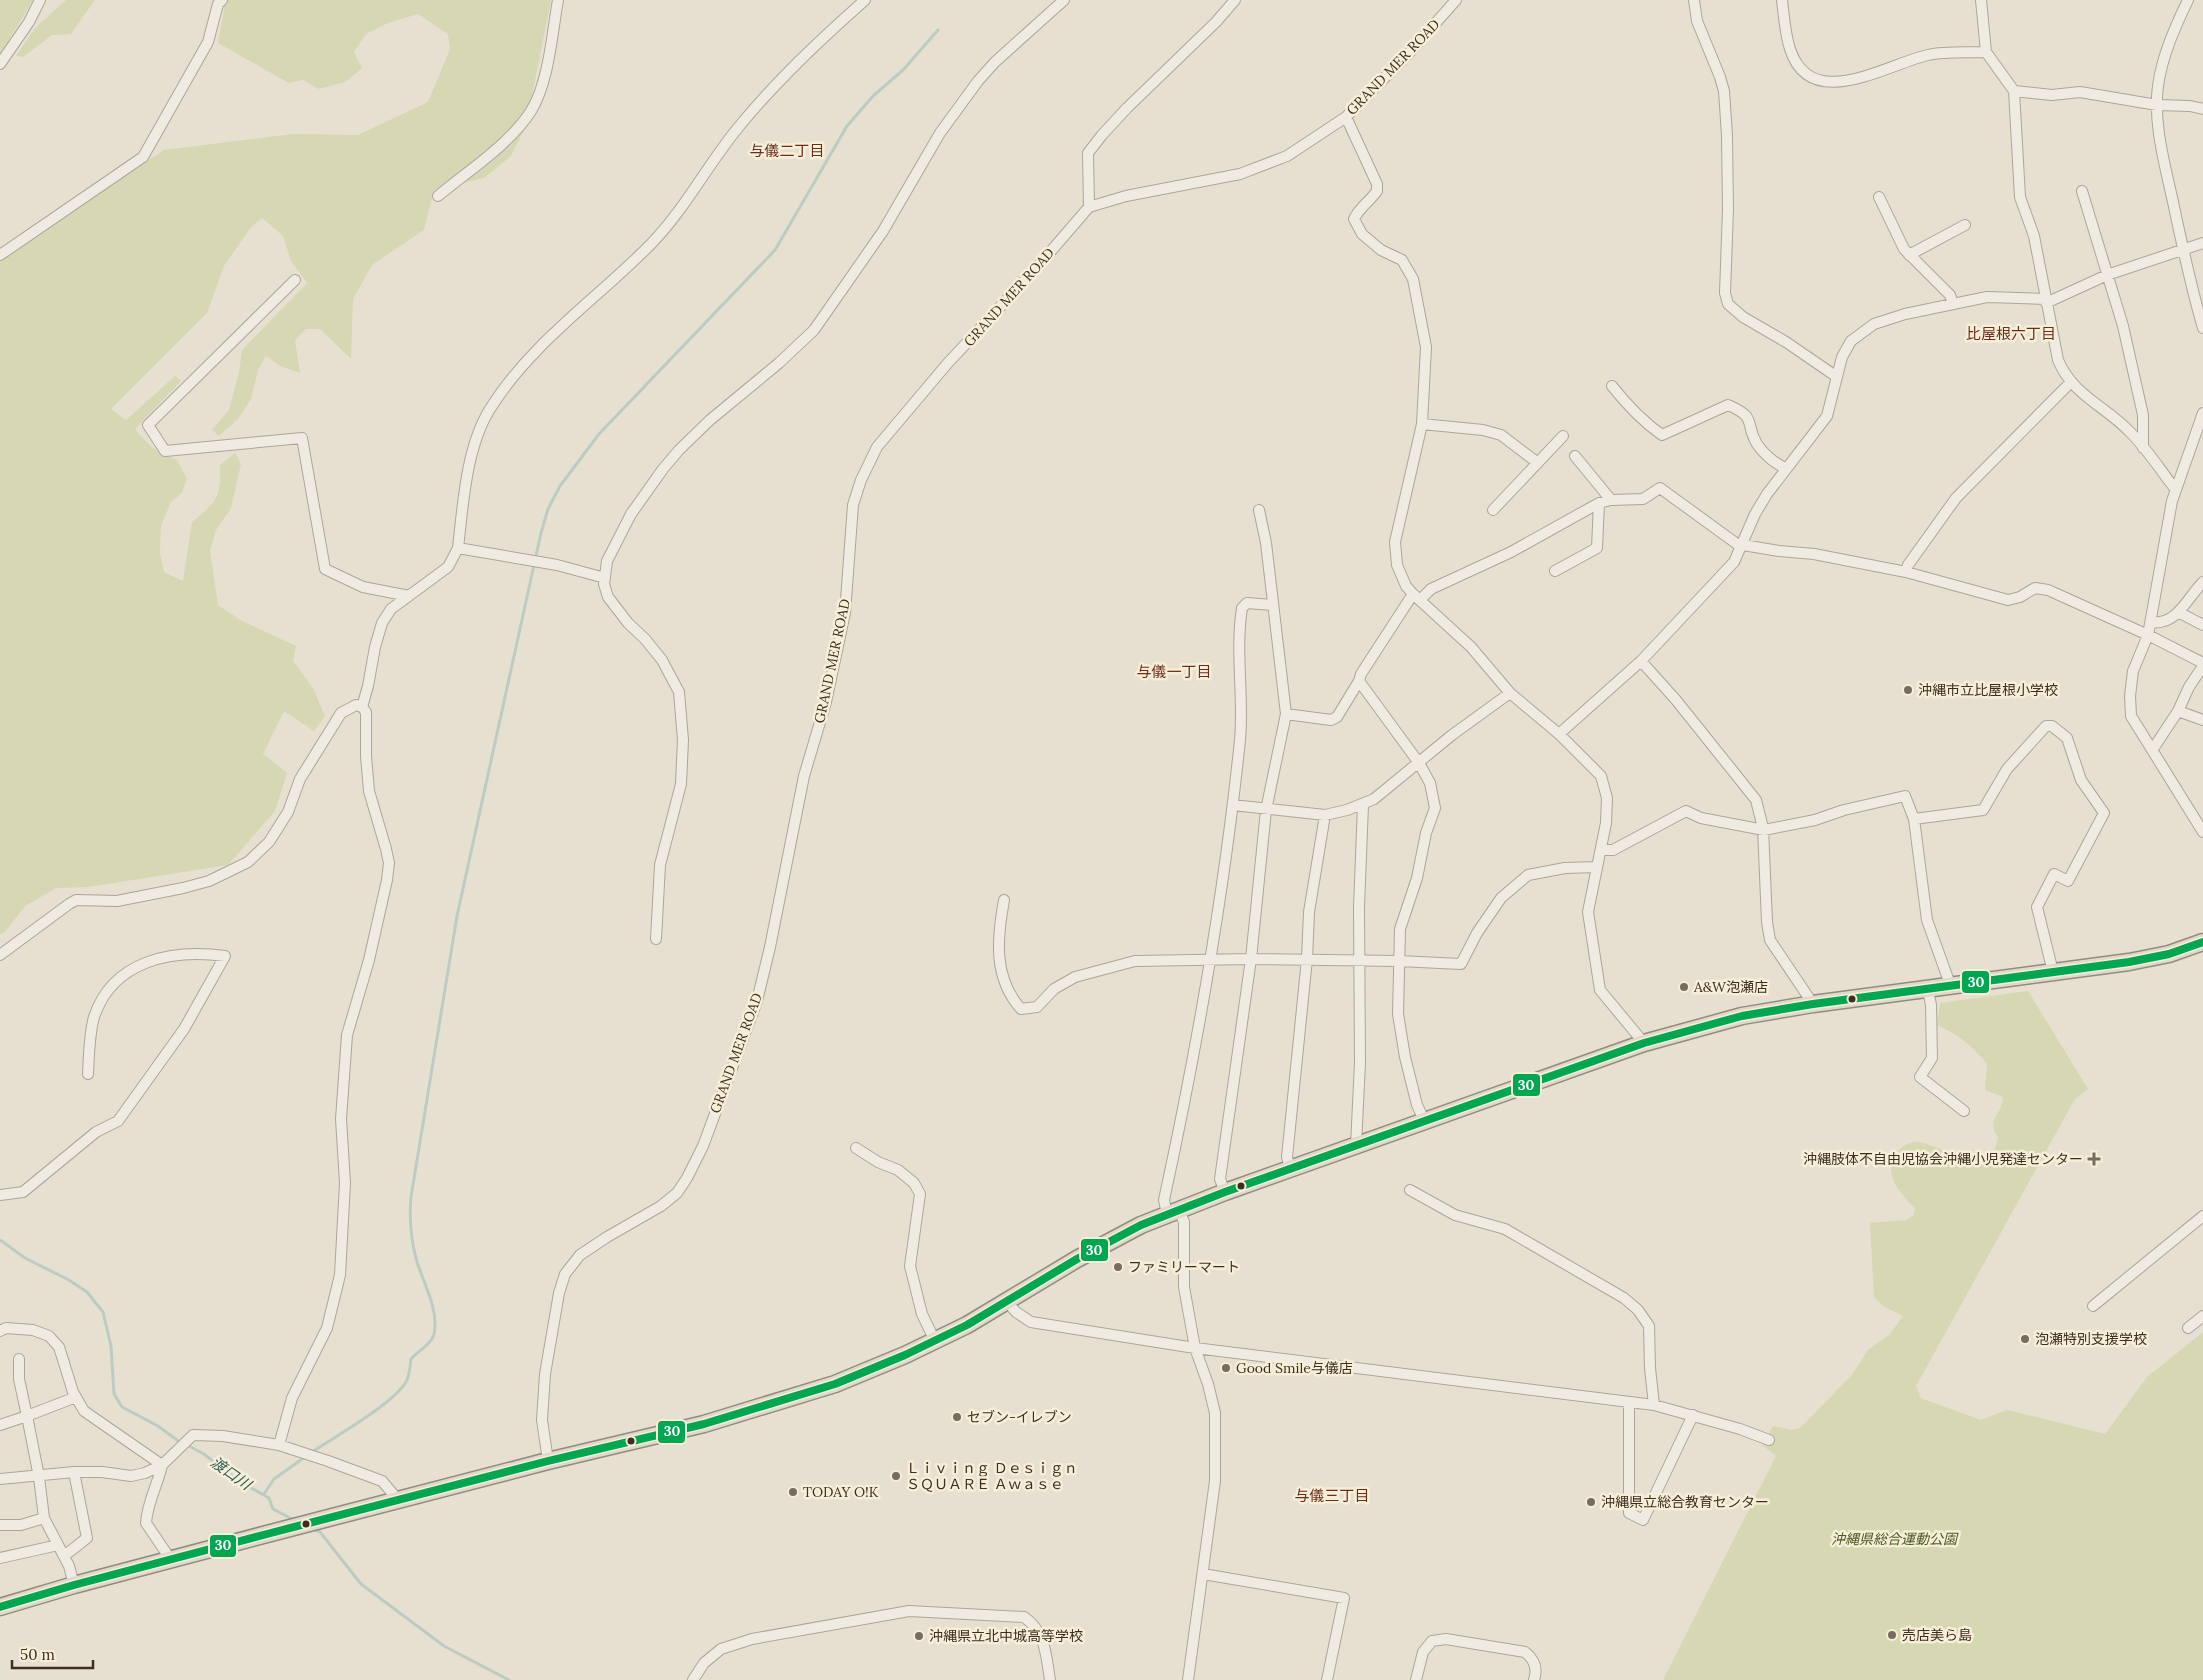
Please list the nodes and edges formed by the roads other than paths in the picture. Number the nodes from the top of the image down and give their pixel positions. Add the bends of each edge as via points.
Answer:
1 (40, 0) edge
2 (222, 0) edge
3 (558, 0) edge
4 (865, 0) edge
5 (1064, 0) edge
6 (1236, 0) edge
7 (1456, 0) edge
8 (1694, 0) edge
9 (1782, 0) edge
10 (1981, 0) edge
11 (2188, 0) edge
12 (1986, 52) junction
13 (0, 64) edge
14 (2014, 92) junction
15 (2157, 105) junction
16 (2203, 109) edge
17 (1346, 117) junction
18 (2082, 191) dead end
19 (438, 196) dead end
20 (1879, 197) dead end
21 (1089, 207) junction
22 (1965, 225) dead end
23 (2203, 243) edge
24 (2183, 248) junction
25 (0, 255) edge
26 (1908, 255) junction
27 (2107, 275) junction
28 (295, 280) dead end
29 (2045, 301) junction
30 (1953, 304) junction
31 (2203, 328) edge
32 (1837, 377) junction
33 (2071, 382) junction
34 (1612, 386) dead end
35 (2203, 413) edge
36 (1422, 424) junction
37 (1563, 436) dead end
38 (2143, 448) junction
39 (1575, 456) dead end
40 (1538, 463) junction
41 (1786, 469) junction
42 (2176, 490) junction
43 (1611, 500) junction
44 (1600, 504) junction
45 (1259, 510) dead end
46 (1493, 510) dead end
47 (1742, 544) junction
48 (458, 548) junction
49 (1555, 571) dead end
50 (1906, 572) junction
51 (605, 578) junction
52 (2203, 582) edge
53 (409, 596) junction
54 (1417, 597) junction
55 (1273, 605) junction
56 (2178, 612) junction
57 (2151, 622) junction
58 (2203, 626) edge
59 (2148, 635) junction
60 (1641, 661) junction
61 (2203, 664) edge
62 (1359, 681) junction
63 (1510, 693) junction
64 (362, 707) junction
65 (2178, 711) junction
66 (1286, 714) junction
67 (2203, 720) edge
68 (1559, 734) junction
69 (2153, 749) junction
70 (1419, 763) junction
71 (1233, 805) junction
72 (1363, 805) junction
73 (1266, 810) junction
74 (1325, 815) junction
75 (1914, 819) junction
76 (1764, 830) junction
77 (2203, 832) edge
78 (1601, 850) junction
79 (1596, 867) junction
80 (1004, 900) dead end
81 (656, 939) dead end
82 (2203, 942) edge
83 (0, 955) edge
84 (1211, 958) junction
85 (1251, 959) junction
86 (1307, 959) junction
87 (1400, 961) junction
88 (1360, 962) junction
89 (2053, 972) junction
90 (1951, 987) junction
91 (1928, 990) junction
92 (1813, 1004) junction
93 (1644, 1043) junction
94 (88, 1074) dead end
95 (1964, 1111) dead end
96 (1425, 1122) junction
97 (1356, 1145) junction
98 (856, 1148) dead end
99 (1290, 1169) junction
100 (1410, 1190) dead end
101 (1225, 1192) junction
102 (0, 1195) edge
103 (1173, 1212) junction
104 (2203, 1216) edge
105 (1006, 1301) junction
106 (2093, 1306) dead end
107 (2203, 1316) edge
108 (2188, 1328) dead end
109 (0, 1331) edge
110 (935, 1341) junction
111 (1195, 1348) junction
112 (19, 1359) dead end
113 (76, 1397) junction
114 (1629, 1402) junction
115 (1654, 1405) junction
116 (1693, 1415) junction
117 (27, 1416) junction
118 (0, 1425) edge
119 (1769, 1440) dead end
120 (278, 1446) junction
121 (548, 1461) junction
122 (162, 1465) junction
123 (74, 1472) junction
124 (39, 1477) junction
125 (0, 1479) edge
126 (399, 1501) junction
127 (44, 1518) junction
128 (0, 1525) edge
129 (58, 1545) junction
130 (64, 1556) junction
131 (0, 1558) edge
132 (171, 1560) junction
133 (1203, 1574) junction
134 (74, 1585) junction
135 (0, 1607) edge
136 (693, 1680) edge
137 (1050, 1680) edge
138 (1188, 1680) edge
139 (1327, 1680) edge
140 (1416, 1680) edge
141 (1534, 1680) edge

1 - 13 street
2 - 25 street via 218,4 208,42 143,156
3 - 19 street via 543,78 532,110 516,132
4 - 48 street via 775,87 737,129 652,244 556,331 518,371 489,410 478,434 467,478
5 - 51 street via 978,80 940,133 883,231 814,330 710,420 663,469 631,514 607,561
6 - 21 street via 1127,108 1088,153
7 - 17 street, GRAND MER ROAD
8 - 32 street via 1697,21 1724,91 1728,209 1725,293 1728,304
9 - 12 street via 1790,50 1799,66 1811,77 1826,83 1843,83 1930,54
10 - 12 street
11 - 15 street via 2165,55
12 - 14 street
14 - 15 street via 2052,95 2080,92
14 - 29 street via 2020,197 2034,236
15 - 16 street
15 - 24 street via 2164,161
17 - 21 street, GRAND MER ROAD via 1287,156 1240,174 1126,196
17 - 36 street via 1377,191 1354,219 1362,234 1382,250 1402,260 1413,279 1426,347
18 - 27 street
20 - 26 street
21 - 121 street, GRAND MER ROAD via 907,410 877,447 861,480 853,505 843,622 826,702 804,776 757,1001 703,1146 677,1193 580,1255 565,1274 545,1374 542,1420
22 - 26 street
23 - 24 street
24 - 27 street
24 - 31 street
26 - 30 street via 1950,295
27 - 29 street
27 - 38 street via 2123,326 2143,415
28 - 53 street via 148,425 165,451 302,438 325,570 363,587
29 - 30 street via 1987,297
29 - 33 street via 2058,360
30 - 32 street via 1874,324 1852,341 1842,357
32 - 41 street via 1827,416
33 - 38 street via 2128,430
33 - 50 street via 1956,498
34 - 41 street via 1647,425 1662,435 1728,405 1742,411 1749,417 1756,442 1768,458
35 - 42 street
36 - 40 street via 1501,435
36 - 54 street via 1396,542 1397,564 1406,586
37 - 40 street
38 - 42 street
39 - 43 street
40 - 46 street
41 - 47 street via 1754,514
42 - 57 street
43 - 44 street
43 - 47 street via 1643,499 1660,488 1737,544
44 - 49 street via 1597,548
44 - 54 street
45 - 55 street
47 - 50 street
47 - 60 street via 1734,562
48 - 51 street via 538,561
48 - 53 street via 448,567
50 - 59 street via 2008,600 2035,588 2048,590
51 - 81 street via 608,597 662,660 679,692 683,740 681,784 660,865
52 - 56 street
53 - 64 street via 391,609 382,623
54 - 62 street
54 - 63 street via 1471,647
55 - 66 street
55 - 71 street via 1247,603 1242,608 1238,632 1240,737
56 - 57 street via 2161,624
56 - 58 street
57 - 59 street
59 - 61 street
59 - 69 street via 2133,671 2130,696 2131,716
60 - 68 street
60 - 76 street via 1756,800
61 - 65 street
62 - 66 street via 1337,717 1331,720
62 - 70 street
63 - 68 street
63 - 70 street
64 - 83 street via 356,705 341,713 300,779 288,812 269,842 248,862 209,881 183,888 117,901 76,900
64 - 120 street via 366,712 369,791 389,864 369,960 347,1035 341,1119 345,1183 340,1275 327,1328 292,1398
65 - 67 street
65 - 69 street
66 - 73 street
68 - 78 street via 1601,776 1608,798
69 - 77 street
70 - 72 street via 1374,800
70 - 87 street via 1430,783 1435,808 1400,929
71 - 73 street
71 - 84 street
72 - 74 street
72 - 88 street
73 - 74 street
73 - 85 street
74 - 86 street via 1309,912
75 - 76 street via 1906,796
75 - 89 street via 1983,810 2007,769 2046,726 2052,726 2066,738 2081,780 2104,813 2068,881 2054,874 2037,907
75 - 90 street via 1927,920
76 - 78 street via 1701,818 1686,811 1613,850
76 - 92 street via 1766,922 1770,940
78 - 79 street
79 - 87 street via 1564,868 1528,875 1501,898 1461,964
79 - 93 street via 1588,912 1600,990
80 - 84 street via 999,929 1002,975 1013,1000 1021,1009 1037,1007 1054,989 1075,977 1135,961
82 - 89 highway via 2150,959
84 - 85 street
84 - 103 street via 1164,1200
85 - 86 street
85 - 101 street via 1220,1179
86 - 88 street
86 - 99 street via 1287,1157
87 - 88 street
87 - 96 street via 1398,1014 1417,1105
88 - 97 street
89 - 90 highway
90 - 91 highway
91 - 92 highway
91 - 95 street via 1932,1058 1920,1077
92 - 93 highway via 1742,1016
93 - 96 highway
94 - 102 street via 94,1018 116,981 158,958 184,953 225,956 184,1029 118,1121 96,1132 23,1192
96 - 97 highway
97 - 99 highway
98 - 110 street via 898,1170 914,1183 920,1194 910,1266 922,1314
99 - 101 highway
100 - 115 street via 1455,1215 1505,1229 1624,1298 1638,1310 1650,1326
101 - 103 highway
103 - 105 highway via 1109,1240
103 - 111 street via 1184,1222 1184,1287
104 - 106 street
105 - 110 highway
105 - 111 street via 1031,1322
107 - 108 street
109 - 113 street via 6,1328 33,1330 49,1336 59,1347
110 - 121 highway via 854,1377 793,1398 704,1424
111 - 114 street
111 - 133 street via 1215,1413 1215,1481
112 - 117 street via 19,1379
113 - 117 street
113 - 122 street via 84,1411
114 - 115 street
114 - 116 street via 1629,1513 1643,1520
115 - 116 street
116 - 119 street
117 - 118 street
117 - 124 street
120 - 122 street via 223,1436 193,1435
120 - 126 street via 382,1481
121 - 126 highway
122 - 123 street via 131,1476
122 - 132 street via 146,1523
123 - 124 street
123 - 130 street via 87,1538
124 - 125 street
124 - 127 street
126 - 132 highway
127 - 128 street via 21,1525
127 - 129 street
129 - 130 street
129 - 131 street
130 - 134 street
132 - 134 highway
133 - 138 street
133 - 139 street via 1344,1598
134 - 135 highway
136 - 137 street via 704,1663 721,1649 752,1639 909,1611 1024,1617 1034,1624 1043,1641
140 - 141 street via 1423,1652 1432,1641 1446,1639 1525,1652 1532,1658 1536,1673

